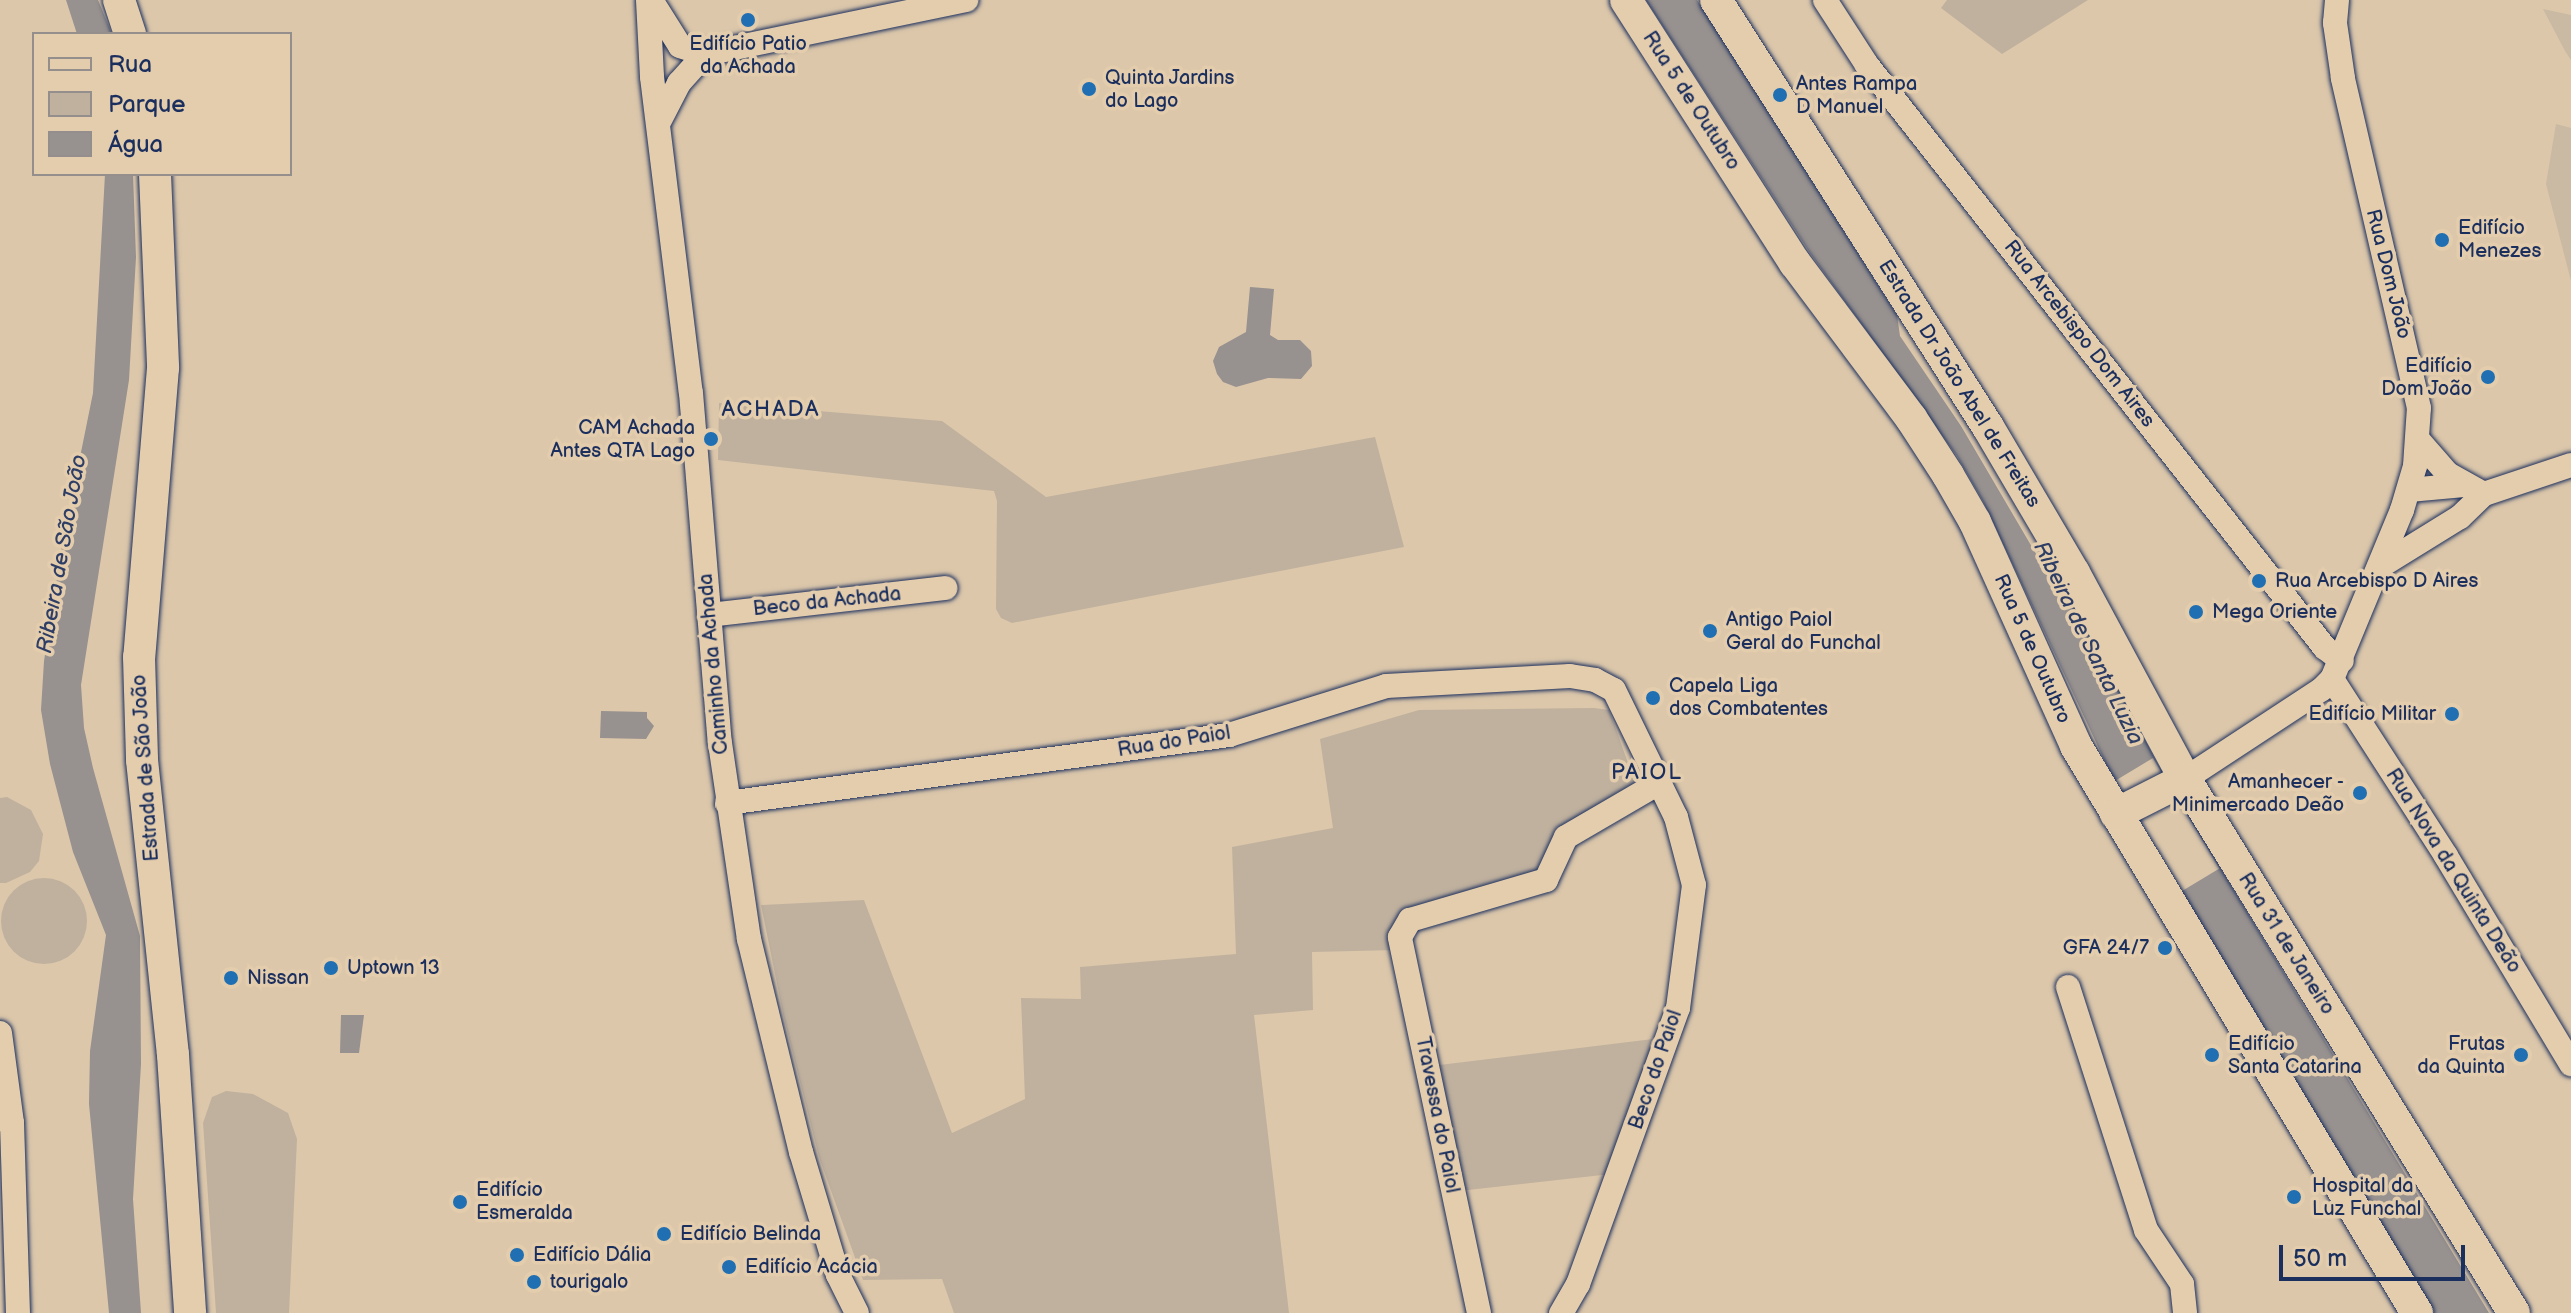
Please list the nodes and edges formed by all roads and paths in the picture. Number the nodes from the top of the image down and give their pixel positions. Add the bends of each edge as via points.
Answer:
1 (119, 0) edge
2 (649, 0) edge
3 (966, 0) edge
4 (1626, 0) edge
5 (1716, 0) edge
6 (1825, 0) edge
7 (2337, 0) edge
8 (129, 32) edge
9 (705, 54) junction
10 (660, 120) junction
11 (155, 176) edge
12 (2419, 441) junction
13 (2571, 465) edge
14 (2474, 490) junction
15 (2405, 500) junction
16 (2436, 532) junction
17 (2379, 567) junction
18 (945, 588) dead end
19 (709, 615) junction
20 (2337, 670) junction
21 (1614, 690) joint
22 (2185, 779) junction
23 (1657, 784) junction
24 (727, 803) junction
25 (2116, 814) junction
26 (2068, 987) dead end
27 (0, 1033) edge
28 (2571, 1064) edge
29 (6, 1120) edge
30 (8, 1259) edge
31 (18, 1313) edge
32 (190, 1313) edge
33 (857, 1313) edge
34 (1479, 1313) edge
35 (1561, 1313) edge
36 (2185, 1313) edge
37 (2417, 1313) edge
38 (2514, 1313) edge

1 - 8 main road
2 - 9 street via 680,46
2 - 10 street, Caminho da Achada via 652,77
3 - 9 street
4 - 25 main road, Rua 5 de Outubro via 1795,263 1948,475 1975,522 2076,746
5 - 22 main road, Estrada Dr João Abel de Freitas via 1988,427
6 - 20 street, Rua Arcebispo Dom Aires via 1867,65 2325,648
7 - 12 street, Rua Dom João via 2343,78 2419,408
9 - 10 street via 679,83
10 - 19 street, Caminho da Achada
11 - 32 main road, Estrada de São João via 163,368 139,657 140,716 174,1071
12 - 14 street via 2448,474
12 - 15 street, Rua Dom João
13 - 14 street
14 - 15 street
14 - 16 street via 2460,517
15 - 16 street via 2411,520
15 - 17 street, Rua Dom João
16 - 17 street
17 - 20 street, Rua Dom João
18 - 19 street, Beco da Achada
19 - 24 street, Caminho da Achada
20 - 22 street via 2322,689
20 - 28 street, Rua Nova da Quinta Deão
21 - 23 street, Beco do Paiol
21 - 24 street, Rua do Paiol via 1570,676 1386,686 1229,735
22 - 25 main road
22 - 38 main road, Rua 31 de Janeiro
23 - 34 street, Travessa do Paiol via 1566,837 1546,880 1410,920 1400,937
23 - 35 street, Beco do Paiol via 1676,817 1694,885 1678,1008 1578,1284
24 - 33 street, Caminho da Achada via 749,939 782,1086 838,1275
25 - 37 main road, Rua 5 de Outubro
26 - 36 street via 2146,1230 2182,1284
27 - 29 street
29 - 30 street
30 - 31 street

